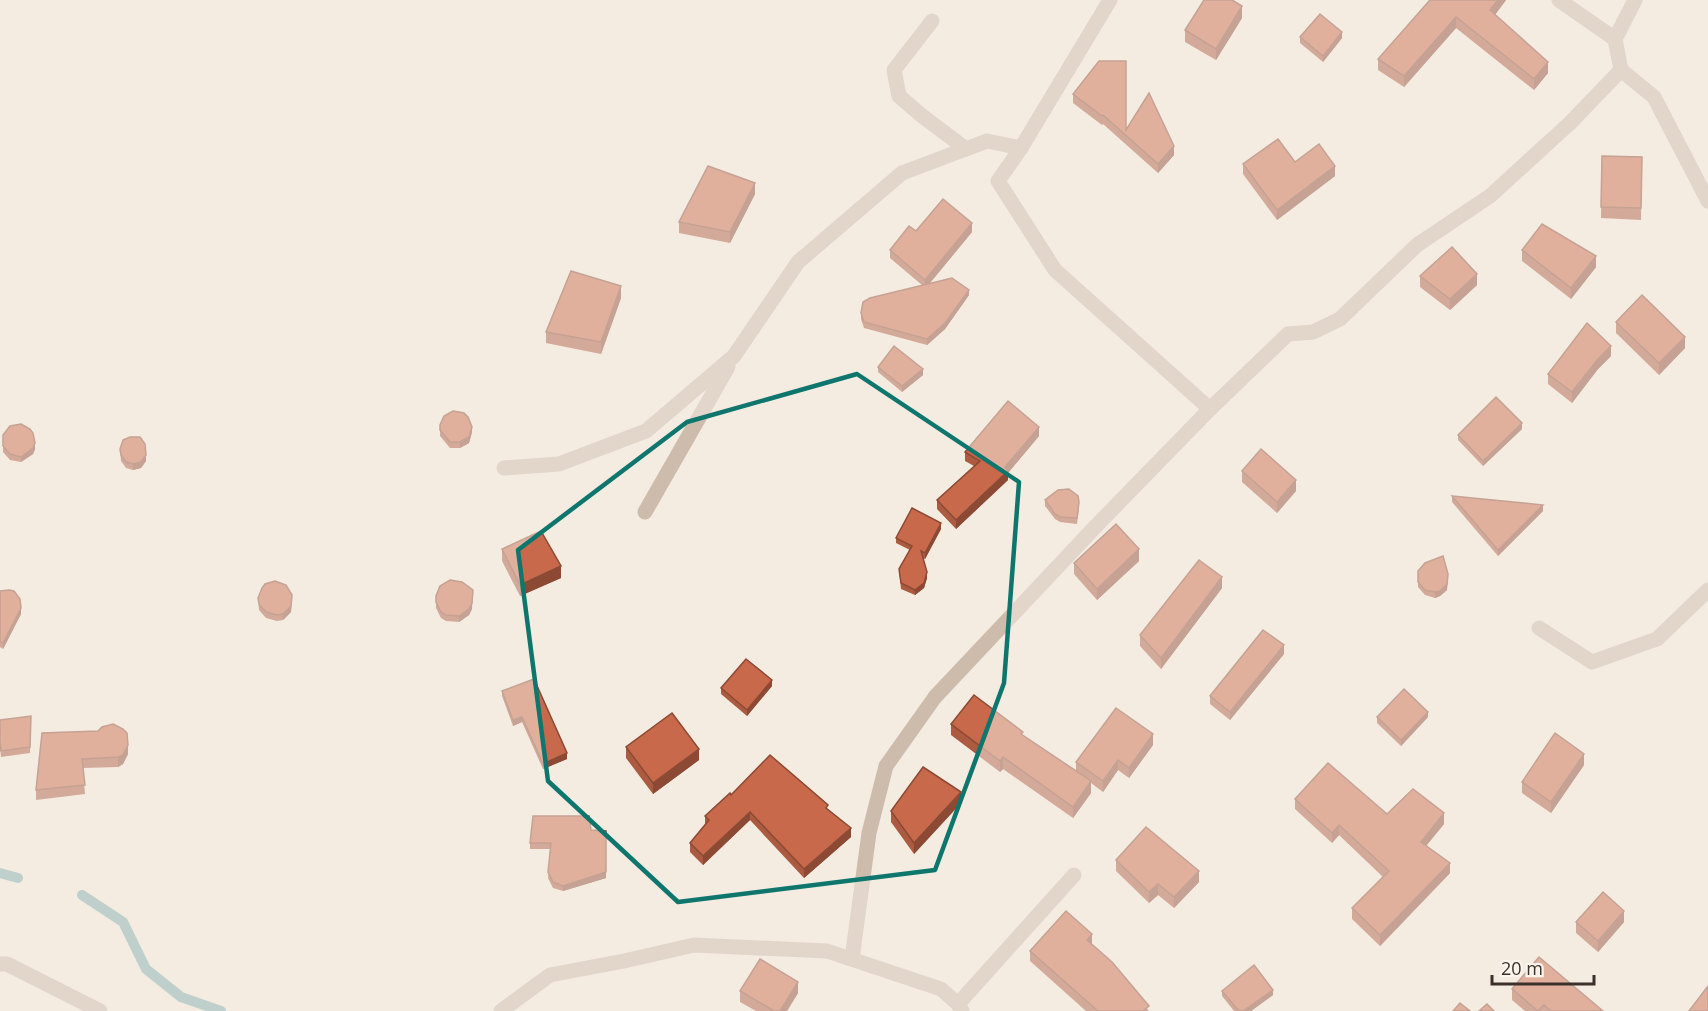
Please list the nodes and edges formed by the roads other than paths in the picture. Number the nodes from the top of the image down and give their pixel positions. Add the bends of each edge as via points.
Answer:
1 (1110, 0) edge
2 (1559, 0) edge
3 (1635, 0) edge
4 (932, 21) dead end
5 (1615, 39) junction
6 (1621, 70) junction
7 (1021, 148) junction
8 (966, 149) junction
9 (1708, 201) edge
10 (734, 356) junction
11 (1210, 409) junction
12 (504, 468) dead end
13 (645, 512) dead end
14 (1708, 590) edge
15 (1539, 628) dead end
16 (1074, 875) dead end
17 (852, 959) junction
18 (0, 964) edge
19 (960, 1007) edge
20 (99, 1011) edge
21 (501, 1011) edge

1 - 7 street
2 - 5 street
3 - 5 street
4 - 8 street via 894,70 899,96
5 - 6 street
6 - 9 street via 1654,98
6 - 11 street via 1490,196 1417,245 1340,319 1313,332 1288,334
7 - 8 street via 987,141
7 - 11 street via 998,181 1055,270
8 - 10 street via 902,173 798,262
10 - 12 street via 646,430 559,464
10 - 13 street
11 - 17 street via 935,697 886,766 869,833
14 - 15 street via 1657,639 1592,662
16 - 19 street
17 - 19 street via 942,989
17 - 21 street via 827,951 694,945 550,975
18 - 20 street via 7,964

